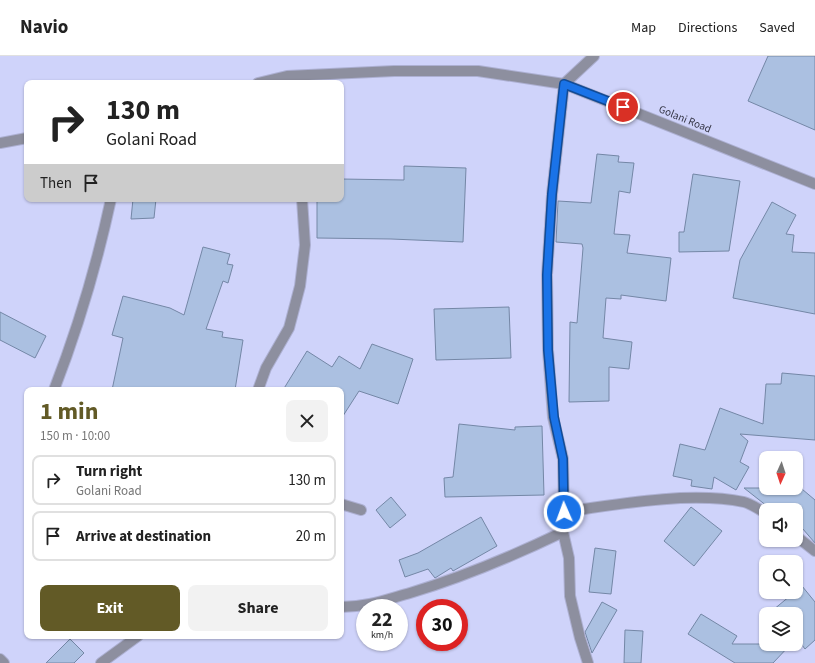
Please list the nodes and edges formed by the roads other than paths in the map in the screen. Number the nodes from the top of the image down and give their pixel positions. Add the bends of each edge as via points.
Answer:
1 (594, 56) edge
2 (287, 79) edge
3 (564, 84) junction
4 (24, 139) edge
5 (0, 143) edge
6 (815, 184) edge
7 (110, 202) edge
8 (302, 202) edge
9 (55, 387) edge
10 (259, 387) edge
11 (344, 505) edge
12 (759, 509) edge
13 (361, 510) dead end
14 (564, 512) junction
15 (563, 532) junction
16 (803, 542) edge
17 (815, 551) edge
18 (344, 607) edge
19 (134, 639) edge
20 (0, 659) edge
21 (4, 663) edge
22 (101, 663) edge
23 (588, 663) edge

1 - 3 street
2 - 3 street, Golani Road via 394,71 478,71
3 - 6 street, Golani Road
3 - 14 street via 552,194 547,282 548,350 554,417 563,459
4 - 5 street
7 - 9 street via 100,250 71,345
8 - 10 street via 305,245 300,286 289,328 266,368
11 - 13 street
12 - 14 street via 746,502 701,498 632,502
14 - 15 street
15 - 18 street via 505,560 446,582 362,607
15 - 23 street via 569,558 570,596
16 - 17 street
19 - 22 street
20 - 21 street

